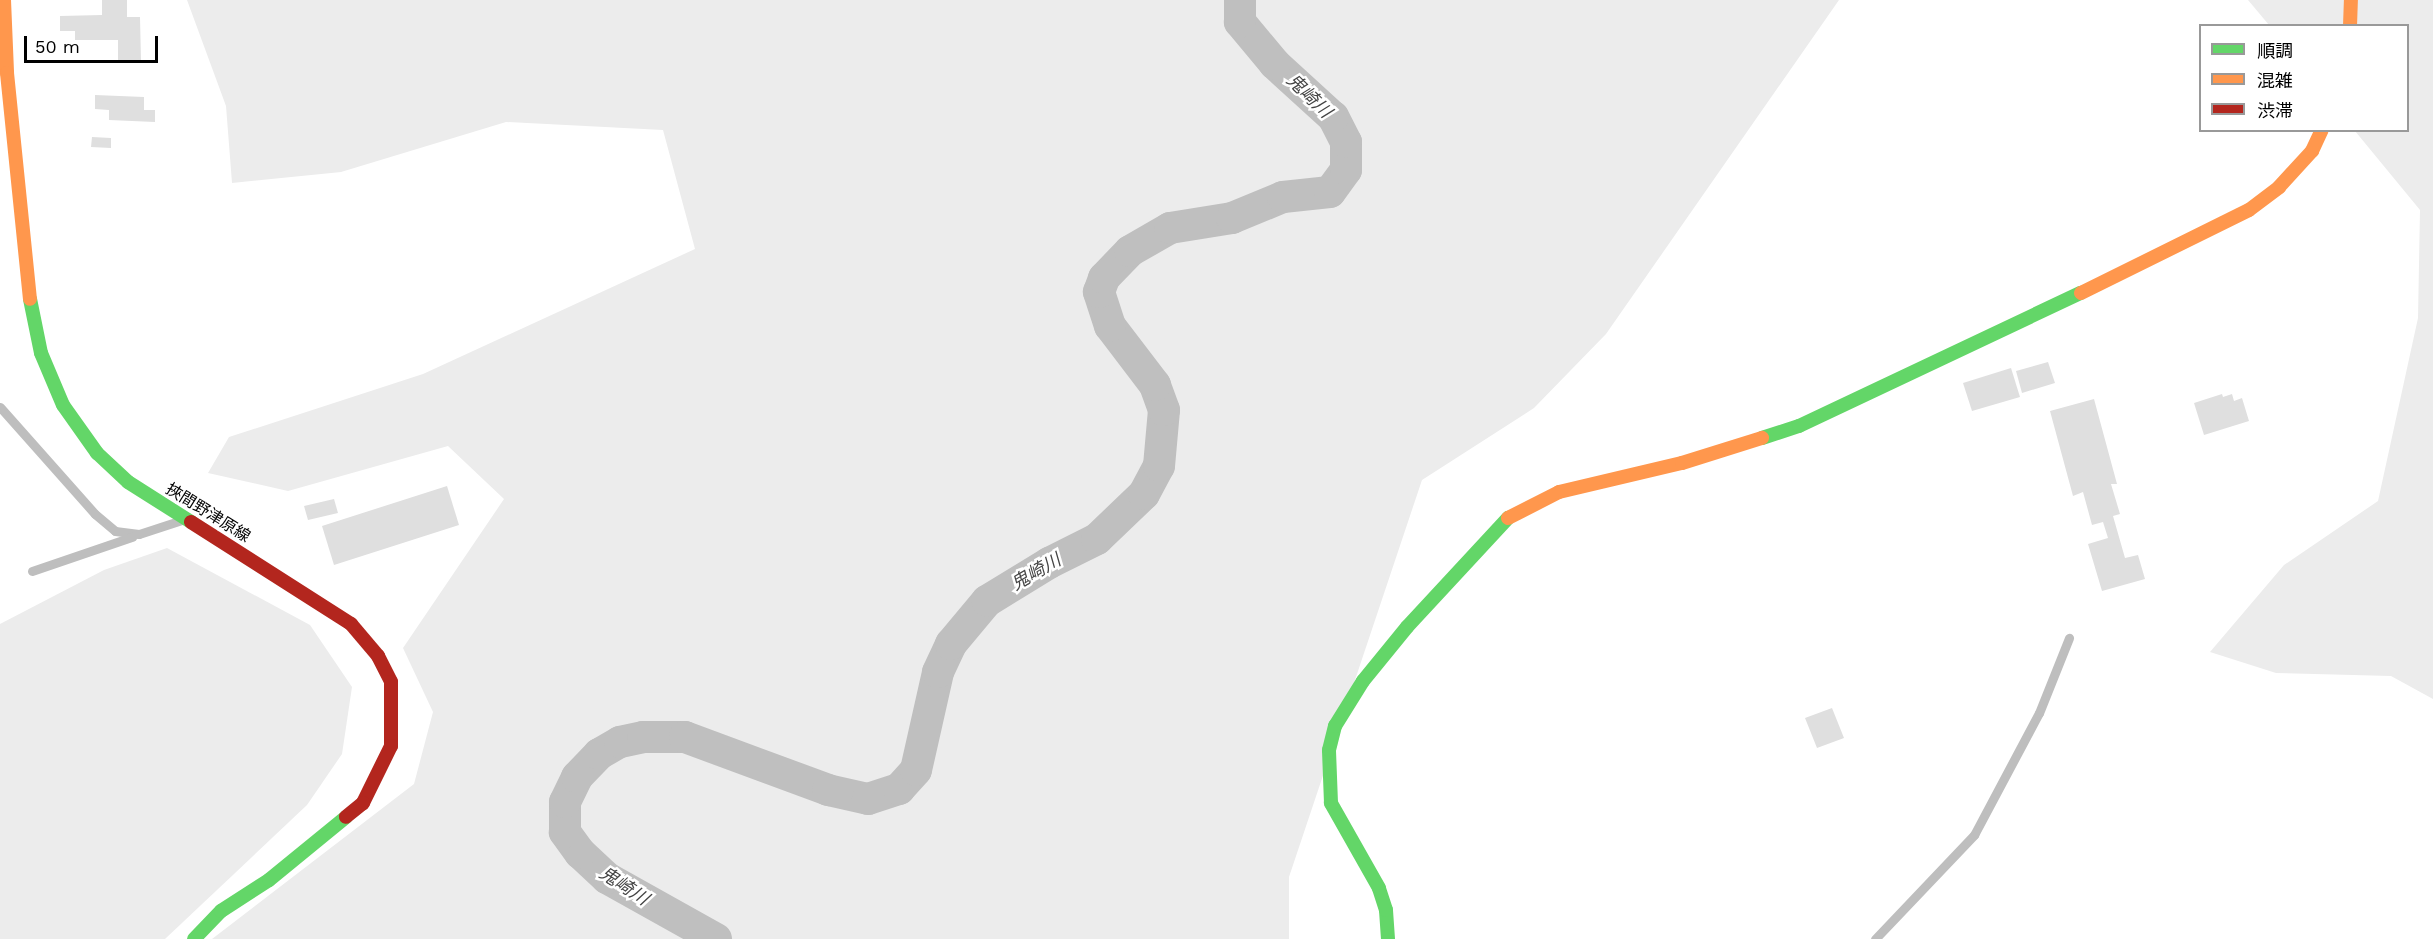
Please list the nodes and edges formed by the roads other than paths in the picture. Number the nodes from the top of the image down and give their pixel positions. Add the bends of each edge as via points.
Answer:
1 (4, 0) edge
2 (2351, 0) edge
3 (2350, 24) edge
4 (2321, 132) edge
5 (0, 407) edge
6 (185, 519) junction
7 (139, 534) junction
8 (32, 571) dead end
9 (2069, 638) dead end
10 (194, 939) edge
11 (1388, 939) edge
12 (1875, 939) edge

1 - 6 street, 挾間野津原線 via 7,73 26,264 41,353 63,405 97,453 128,482
2 - 3 street
4 - 11 street via 2312,151 2249,210 1977,344 1799,426 1682,463 1559,492 1512,514 1407,627 1363,681 1335,726 1329,750 1331,802 1379,888 1386,910
5 - 7 lane via 104,524 115,531
6 - 7 lane
6 - 10 street, 挾間野津原線 via 351,624 386,671 394,706 386,762 363,803 269,880 220,911
7 - 8 lane
9 - 12 lane via 2039,713 1974,835

